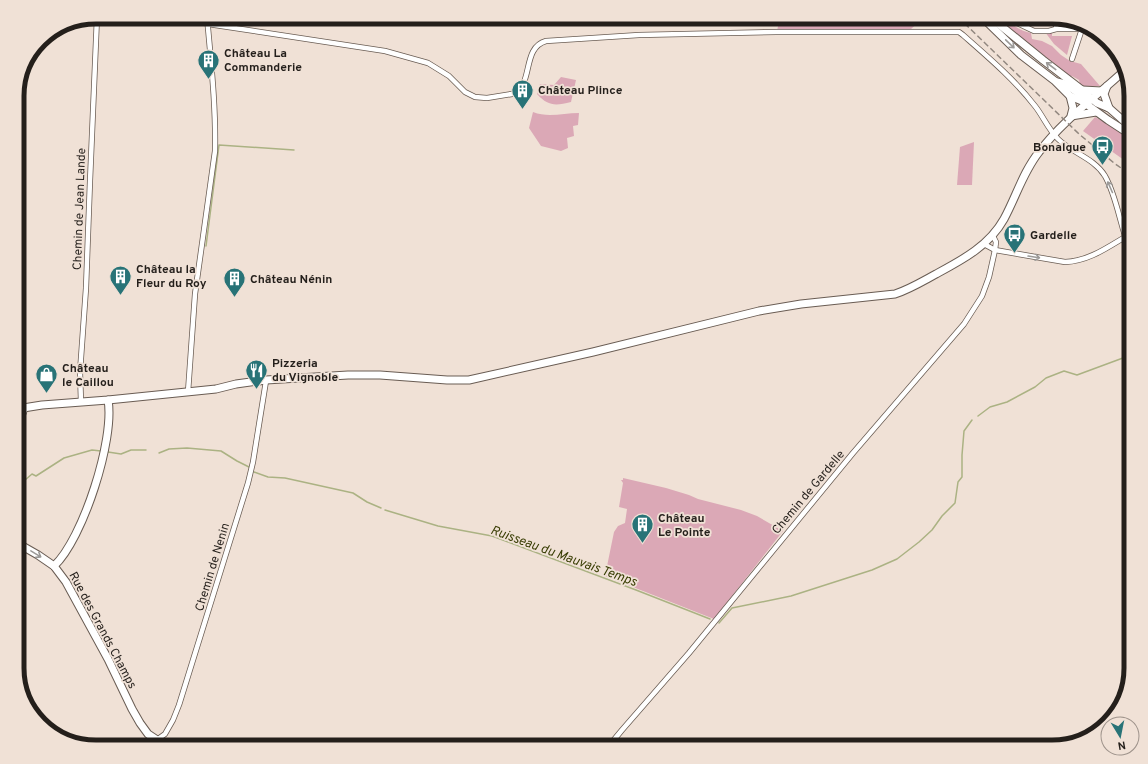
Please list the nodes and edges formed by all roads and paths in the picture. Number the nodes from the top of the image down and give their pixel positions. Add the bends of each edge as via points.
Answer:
1 (97, 24) edge
2 (208, 24) joint
3 (989, 24) edge
4 (999, 24) edge
5 (1019, 24) edge
6 (1056, 24) edge
7 (1076, 28) edge
8 (1056, 29) junction
9 (1081, 30) edge
10 (1072, 60) dead end
11 (1120, 74) edge
12 (1055, 81) junction
13 (1104, 88) junction
14 (1082, 90) junction
15 (1070, 96) junction
16 (1089, 102) junction
17 (1109, 108) junction
18 (1096, 112) junction
19 (1072, 116) junction
20 (1124, 121) edge
21 (1124, 123) edge
22 (1124, 130) edge
23 (1054, 135) junction
24 (1124, 234) edge
25 (993, 236) junction
26 (1124, 238) edge
27 (984, 244) junction
28 (996, 250) junction
29 (266, 380) junction
30 (188, 392) junction
31 (108, 400) junction
32 (80, 402) junction
33 (26, 407) joint
34 (24, 412) edge
35 (24, 548) edge
36 (54, 566) junction
37 (157, 740) joint
38 (614, 740) edge

1 - 32 street, Chemin de Jean Lande
2 - 23 street via 385,51 428,63 449,76 465,92 475,97 487,98 518,93 524,83 534,49 538,43 546,41 639,35 959,32 1011,79 1035,106
2 - 30 street via 214,80 215,151 196,294
3 -> 12 main road via 1021,55
14 -> 4 main road
5 - 8 street via 1034,31
6 - 8 street
7 - 8 street
9 - 10 street
11 - 13 main road
12 - 15 main road
12 - 16 main road via 1065,84
13 - 14 main road
13 - 16 main road
13 - 17 main road
14 - 16 main road
15 - 16 main road
15 - 19 main road
16 - 17 main road
16 - 18 main road
16 - 19 main road
16 - 21 main road
17 - 20 main road
18 - 19 main road
18 - 22 main road
19 - 23 main road
24 -> 23 street via 1105,175 1088,158
23 - 25 main road via 1028,168 1004,220
25 - 27 main road
25 - 28 street, Chemin de Gardelle
28 -> 26 street via 1074,262 1099,253
27 - 28 street
27 - 29 main road via 958,262 907,290 884,296 759,311 469,380 380,375
28 - 38 street, Chemin de Gardelle via 982,296 964,324
29 - 30 main road
29 - 37 street, Chemin de Nenin via 254,462 240,512 179,705 165,734
30 - 31 main road
31 - 32 main road
31 - 36 main road via 108,428 100,469 76,534
32 - 33 main road
33 - 34 street
35 -> 36 main road, Rue des Grands Champs
36 - 37 main road, Rue des Grands Champs via 66,582 135,714 148,734

